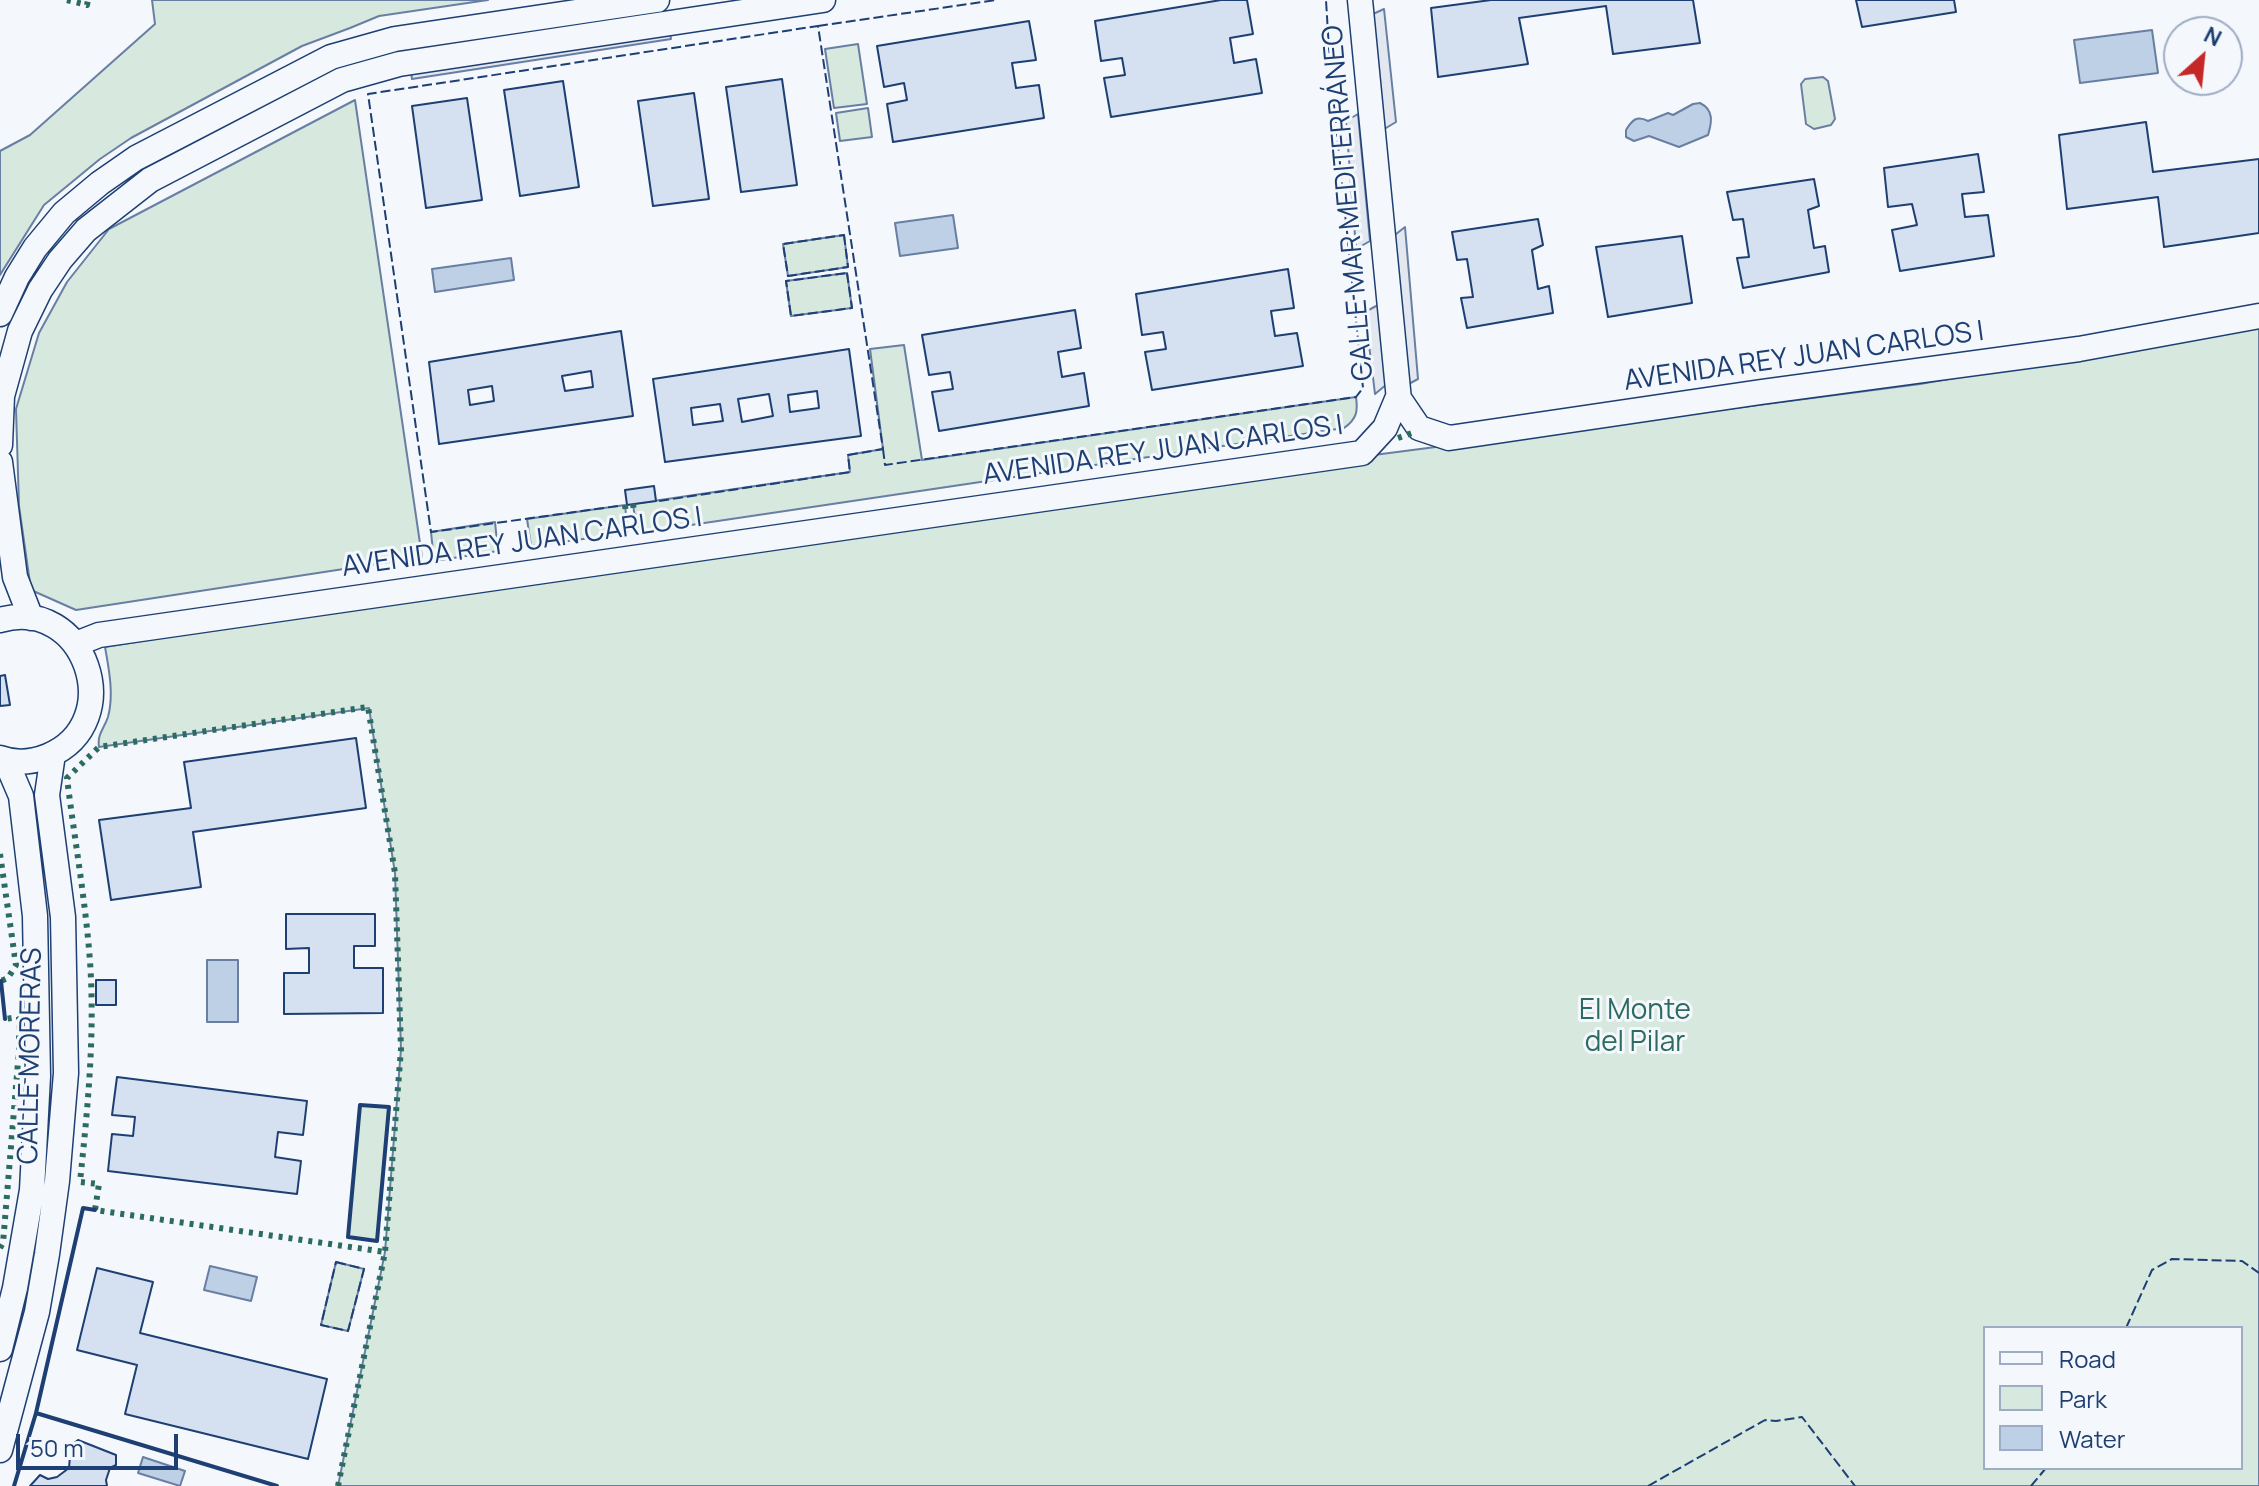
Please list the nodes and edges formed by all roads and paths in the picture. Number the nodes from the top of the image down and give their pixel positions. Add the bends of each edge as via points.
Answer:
1 (657, 0) edge
2 (823, 0) edge
3 (1360, 0) edge
4 (0, 314) edge
5 (2259, 316) edge
6 (1398, 398) junction
7 (0, 445) edge
8 (0, 462) edge
9 (31, 618) junction
10 (0, 620) edge
11 (76, 644) junction
12 (53, 754) junction
13 (3, 760) edge
14 (8, 1286) edge
15 (0, 1349) edge
16 (0, 1450) edge

1 - 4 street via 395,39 331,57 136,158 100,183 64,213 35,248
2 - 7 street via 399,64 342,80 150,180 86,230 40,290 20,331 2,396
3 - 6 street, CALLE MAR MEDITERRÁNEO
5 - 6 street, AVENIDA REY JUAN CARLOS I via 2079,349 1449,438 1419,428
6 - 11 street, AVENIDA REY JUAN CARLOS I via 1385,428 1362,453 99,635
8 - 9 street via 15,577
9 - 10 street
9 - 11 street via 63,631
11 - 12 street via 91,683 90,704 77,732
12 - 13 street via 38,760
12 - 16 street, CALLE MORERAS via 47,795 63,917 66,1073 57,1181 37,1312
13 - 14 street, CALLE MORERAS via 21,796 35,916 38,1060 32,1190
14 - 15 street, CALLE MORERAS

